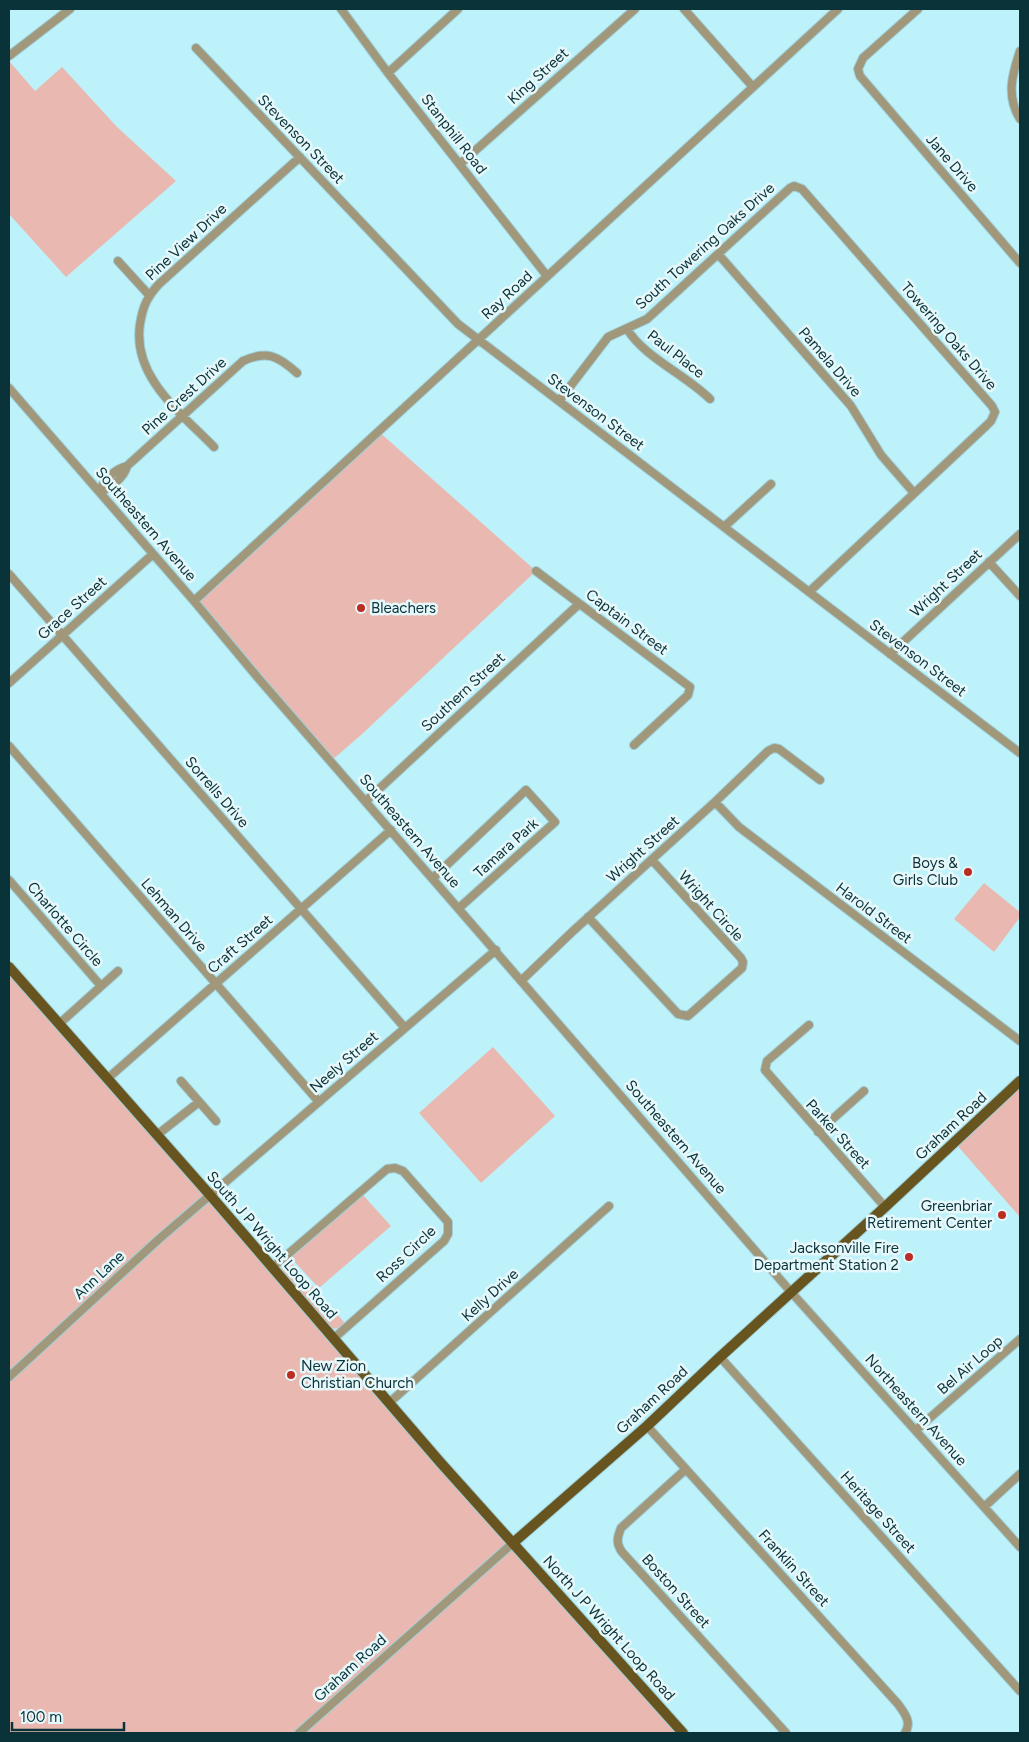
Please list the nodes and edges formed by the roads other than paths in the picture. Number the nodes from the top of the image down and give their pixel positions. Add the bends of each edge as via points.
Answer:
1 (70, 9) edge
2 (340, 9) edge
3 (458, 9) edge
4 (635, 9) edge
5 (684, 9) edge
6 (838, 9) edge
7 (918, 9) edge
8 (196, 48) dead end
9 (1020, 51) edge
10 (9, 56) edge
11 (388, 73) junction
12 (753, 87) junction
13 (1020, 119) edge
14 (300, 157) junction
15 (460, 164) junction
16 (808, 196) joint
17 (719, 255) junction
18 (118, 261) dead end
19 (1020, 263) edge
20 (548, 276) junction
21 (149, 295) junction
22 (628, 329) junction
23 (478, 339) junction
24 (297, 372) dead end
25 (9, 388) edge
26 (710, 399) dead end
27 (559, 401) junction
28 (184, 416) junction
29 (214, 447) dead end
30 (771, 484) dead end
31 (100, 492) junction
32 (914, 493) junction
33 (724, 527) junction
34 (1020, 534) edge
35 (153, 554) junction
36 (989, 562) junction
37 (536, 571) dead end
38 (9, 574) edge
39 (810, 592) junction
40 (1020, 596) edge
41 (194, 601) junction
42 (579, 604) junction
43 (62, 635) junction
44 (890, 654) junction
45 (9, 683) edge
46 (634, 745) dead end
47 (9, 746) edge
48 (1020, 753) edge
49 (820, 780) dead end
50 (366, 801) junction
51 (715, 802) junction
52 (391, 830) junction
53 (652, 860) junction
54 (433, 878) junction
55 (9, 880) edge
56 (301, 908) junction
57 (459, 908) junction
58 (588, 917) junction
59 (496, 950) junction
60 (9, 967) edge
61 (118, 972) dead end
62 (522, 980) junction
63 (216, 983) junction
64 (101, 986) junction
65 (59, 1024) junction
66 (809, 1025) dead end
67 (405, 1028) junction
68 (1020, 1041) edge
69 (107, 1079) junction
70 (181, 1081) dead end
71 (1020, 1081) edge
72 (864, 1091) dead end
73 (199, 1102) junction
74 (320, 1102) junction
75 (216, 1121) dead end
76 (818, 1132) junction
77 (157, 1135) junction
78 (210, 1195) junction
79 (609, 1206) dead end
80 (885, 1207) junction
81 (273, 1267) junction
82 (791, 1292) junction
83 (333, 1339) junction
84 (1020, 1339) edge
85 (720, 1357) junction
86 (9, 1377) edge
87 (389, 1403) junction
88 (647, 1426) junction
89 (916, 1430) junction
90 (686, 1469) junction
91 (1020, 1474) edge
92 (984, 1506) junction
93 (513, 1543) junction
94 (1020, 1546) edge
95 (1019, 1686) edge
96 (299, 1733) edge
97 (683, 1733) edge
98 (786, 1733) edge
99 (905, 1733) edge

1 - 10 street
2 - 11 street, Stanphill Road
3 - 11 street
4 - 15 street, King Street
5 - 12 street
6 - 12 street, Ray Road
7 - 19 street, Jane Drive via 862,58 858,70 860,76
8 - 14 street, Stevenson Street
9 - 13 street via 1010,88
11 - 15 street, Stanphill Road
12 - 20 street, Ray Road
14 - 21 street, Pine View Drive
14 - 23 street, Stevenson Street via 458,324
15 - 20 street, Stanphill Road
16 - 17 street, South Towering Oaks Drive via 794,186
16 - 32 street, Towering Oaks Drive via 994,409 994,415 986,426
17 - 22 street, South Towering Oaks Drive via 647,320
17 - 32 street, Pamela Drive via 851,406 881,455
18 - 21 street
20 - 23 street, Ray Road
21 - 28 street, Pine View Drive via 140,328 144,364 158,388
22 - 26 street, Paul Place via 641,345
22 - 27 street, South Towering Oaks Drive via 608,337
23 - 27 street, Stevenson Street
23 - 41 street, Ray Road
24 - 28 street, Pine Crest Drive via 277,357 251,358 237,366
25 - 31 street, Southeastern Avenue
27 - 33 street, Stevenson Street
28 - 29 street, Pine View Drive
28 - 31 street, Pine Crest Drive via 127,466 119,468 104,482
30 - 33 street
31 - 35 street, Southeastern Avenue
32 - 39 street, Towering Oaks Drive
33 - 39 street, Stevenson Street
34 - 36 street, Wright Street
35 - 41 street, Southeastern Avenue
35 - 43 street, Grace Street
36 - 40 street
36 - 44 street, Wright Street
37 - 42 street, Captain Street
38 - 43 street, Sorrells Drive
39 - 44 street, Stevenson Street
41 - 50 street, Southeastern Avenue
42 - 46 street, Captain Street via 690,687 685,698
42 - 50 street, Southern Street
43 - 45 street, Grace Street
43 - 56 street, Sorrells Drive
44 - 48 street, Stevenson Street
47 - 63 street, Lehman Drive
49 - 51 street, Wright Street via 786,753 774,748
50 - 52 street, Southeastern Avenue
51 - 53 street, Wright Street
51 - 68 street, Harold Street via 739,827
52 - 54 street, Southeastern Avenue
52 - 56 street, Craft Street
53 - 58 street, Wright Street
53 - 58 street, Wright Circle via 741,958 742,968 688,1016 678,1014
54 - 57 street, Southeastern Avenue
54 - 57 street, Tamara Park via 526,790 555,822
55 - 64 street, Charlotte Circle
56 - 63 street, Craft Street
56 - 67 street, Sorrells Drive
57 - 59 street, Southeastern Avenue
58 - 62 street, Wright Street
59 - 62 street, Southeastern Avenue
59 - 67 street, Neely Street
60 - 65 main road, South J P Wright Loop Road
61 - 64 street, Charlotte Circle
62 - 82 street, Southeastern Avenue
63 - 69 street, Craft Street
63 - 74 street, Lehman Drive
64 - 65 street, Charlotte Circle
65 - 69 main road, South J P Wright Loop Road
66 - 76 street, Parker Street via 767,1061 765,1070
67 - 74 street, Neely Street
69 - 77 main road, South J P Wright Loop Road
70 - 73 street
71 - 80 main road, Graham Road
72 - 76 street
73 - 75 street
73 - 77 street
74 - 78 street, Neely Street
76 - 80 street, Parker Street
77 - 78 main road, South J P Wright Loop Road
78 - 81 main road, South J P Wright Loop Road
78 - 86 street, Ann Lane
79 - 87 street, Kelly Drive
80 - 82 main road, Graham Road
81 - 83 main road, South J P Wright Loop Road
81 - 83 street, Ross Circle via 378,1175 389,1169 403,1171 448,1222 444,1241
82 - 85 main road, Graham Road
82 - 89 street, Northeastern Avenue
83 - 87 main road, South J P Wright Loop Road
84 - 89 street, Bel Air Loop
85 - 88 main road, Graham Road
85 - 95 street, Heritage Street
87 - 93 main road, South J P Wright Loop Road
88 - 90 street, Franklin Street
88 - 93 main road, Graham Road
89 - 92 street, Northeastern Avenue
90 - 98 street, Boston Street via 621,1528 617,1544
90 - 99 street, Franklin Street via 898,1704 908,1720
91 - 92 street
92 - 94 street, Northeastern Avenue
93 - 96 street, Graham Road
93 - 97 main road, North J P Wright Loop Road

